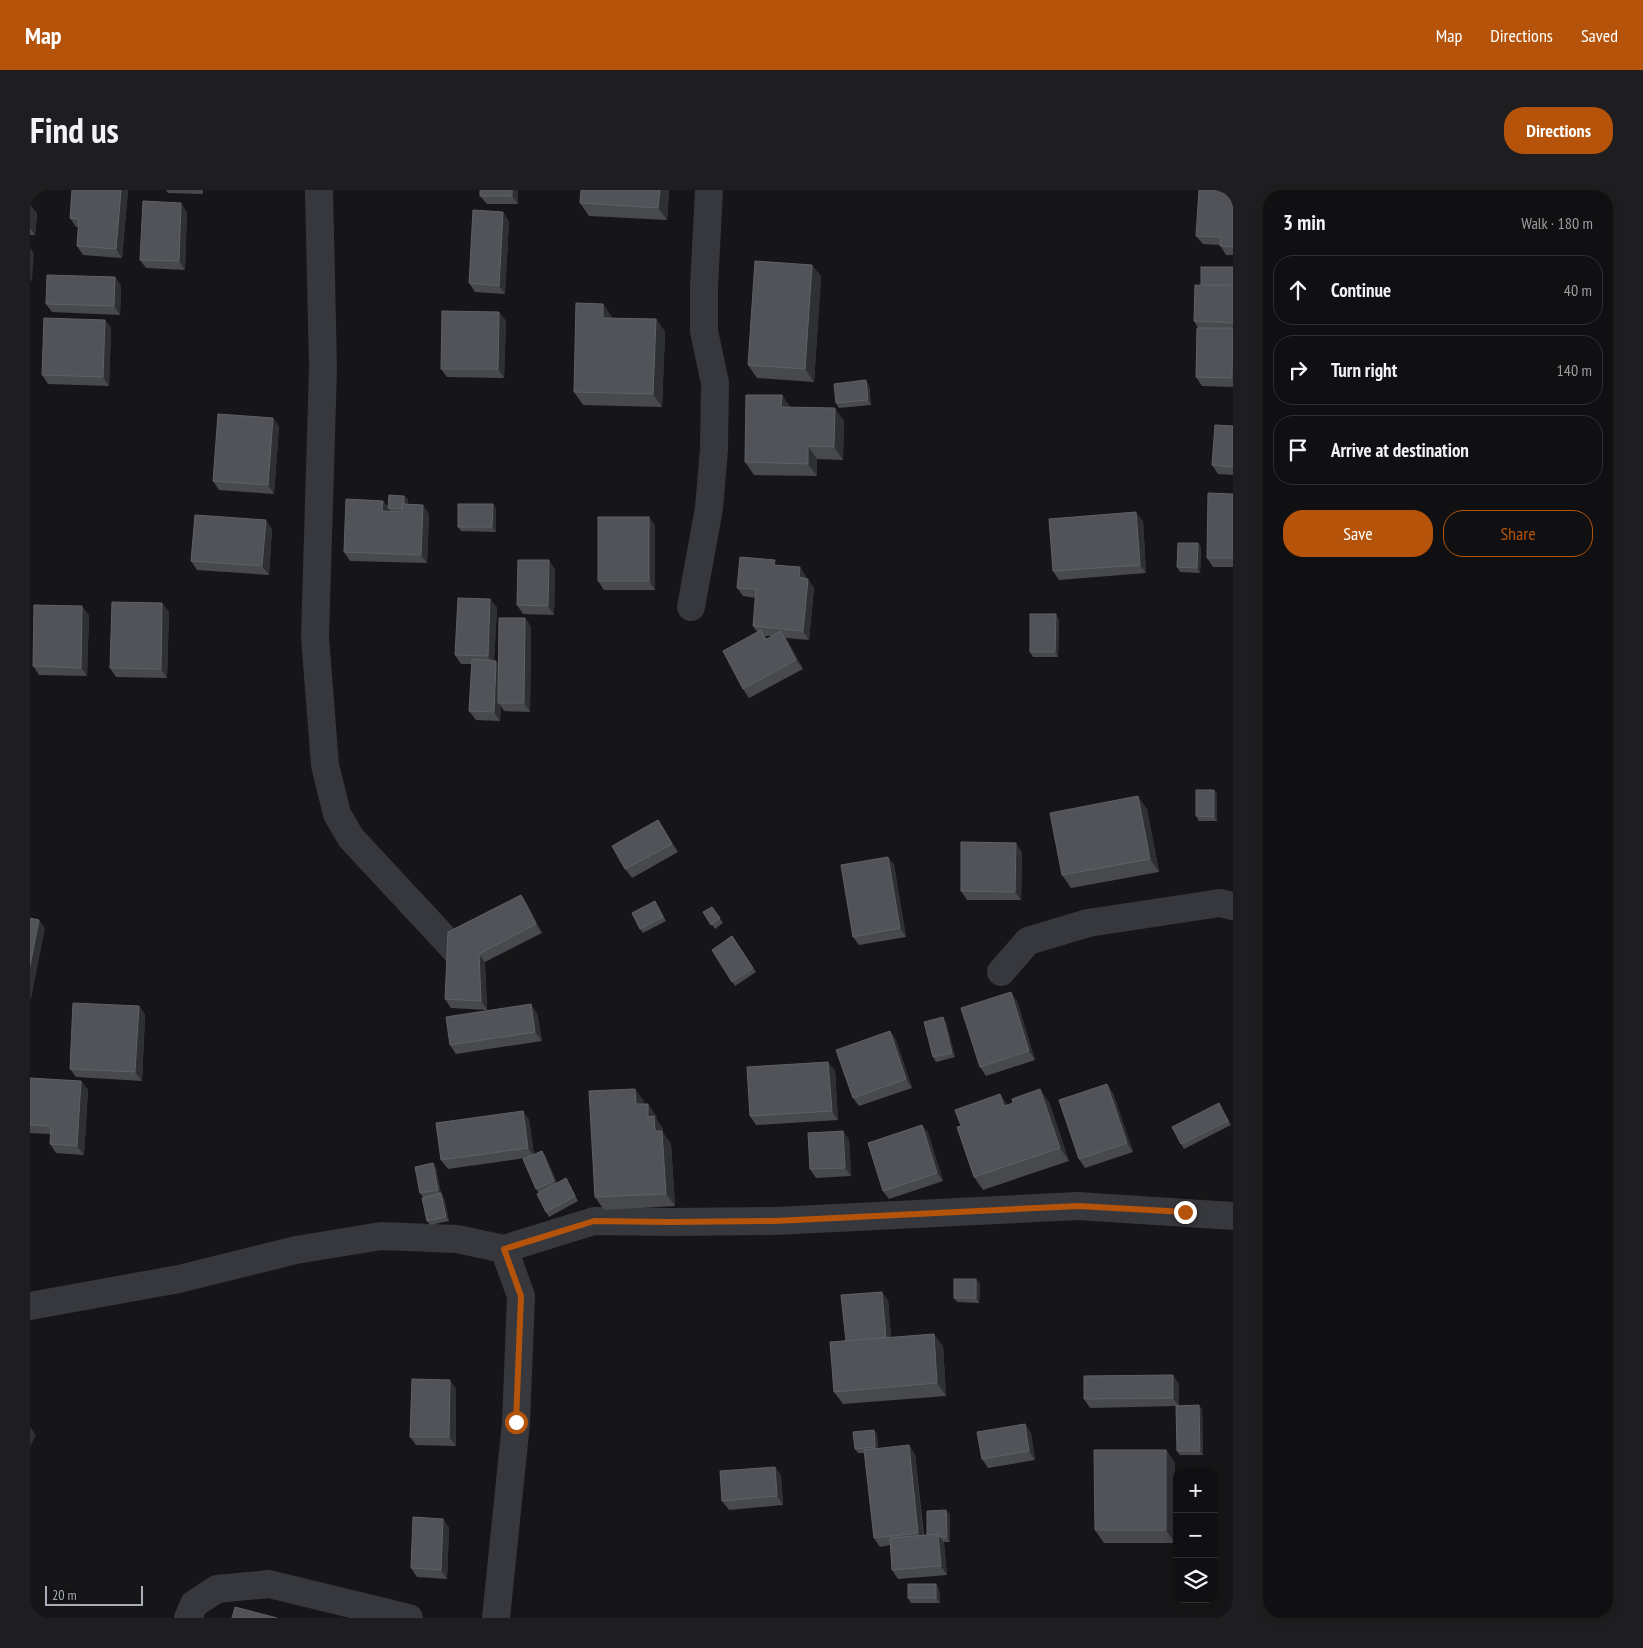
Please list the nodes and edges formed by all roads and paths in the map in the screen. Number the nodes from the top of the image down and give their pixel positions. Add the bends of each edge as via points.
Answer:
1 (319, 190) edge
2 (709, 190) edge
3 (692, 607) dead end
4 (1233, 906) edge
5 (470, 966) edge
6 (1001, 972) dead end
7 (1233, 1216) edge
8 (504, 1249) junction
9 (30, 1306) edge
10 (188, 1618) edge
11 (409, 1618) edge
12 (496, 1618) edge

1 - 5 street via 323,368 315,638 325,765 337,814 351,838
2 - 3 street via 704,331 715,383 714,449 709,508
4 - 6 street via 1220,903 1088,923 1028,941
7 - 8 street via 1078,1206 775,1221 594,1221
8 - 9 street via 457,1239 381,1236 296,1250 179,1280
8 - 12 street via 521,1296 516,1422
10 - 11 street via 194,1604 217,1589 269,1584

